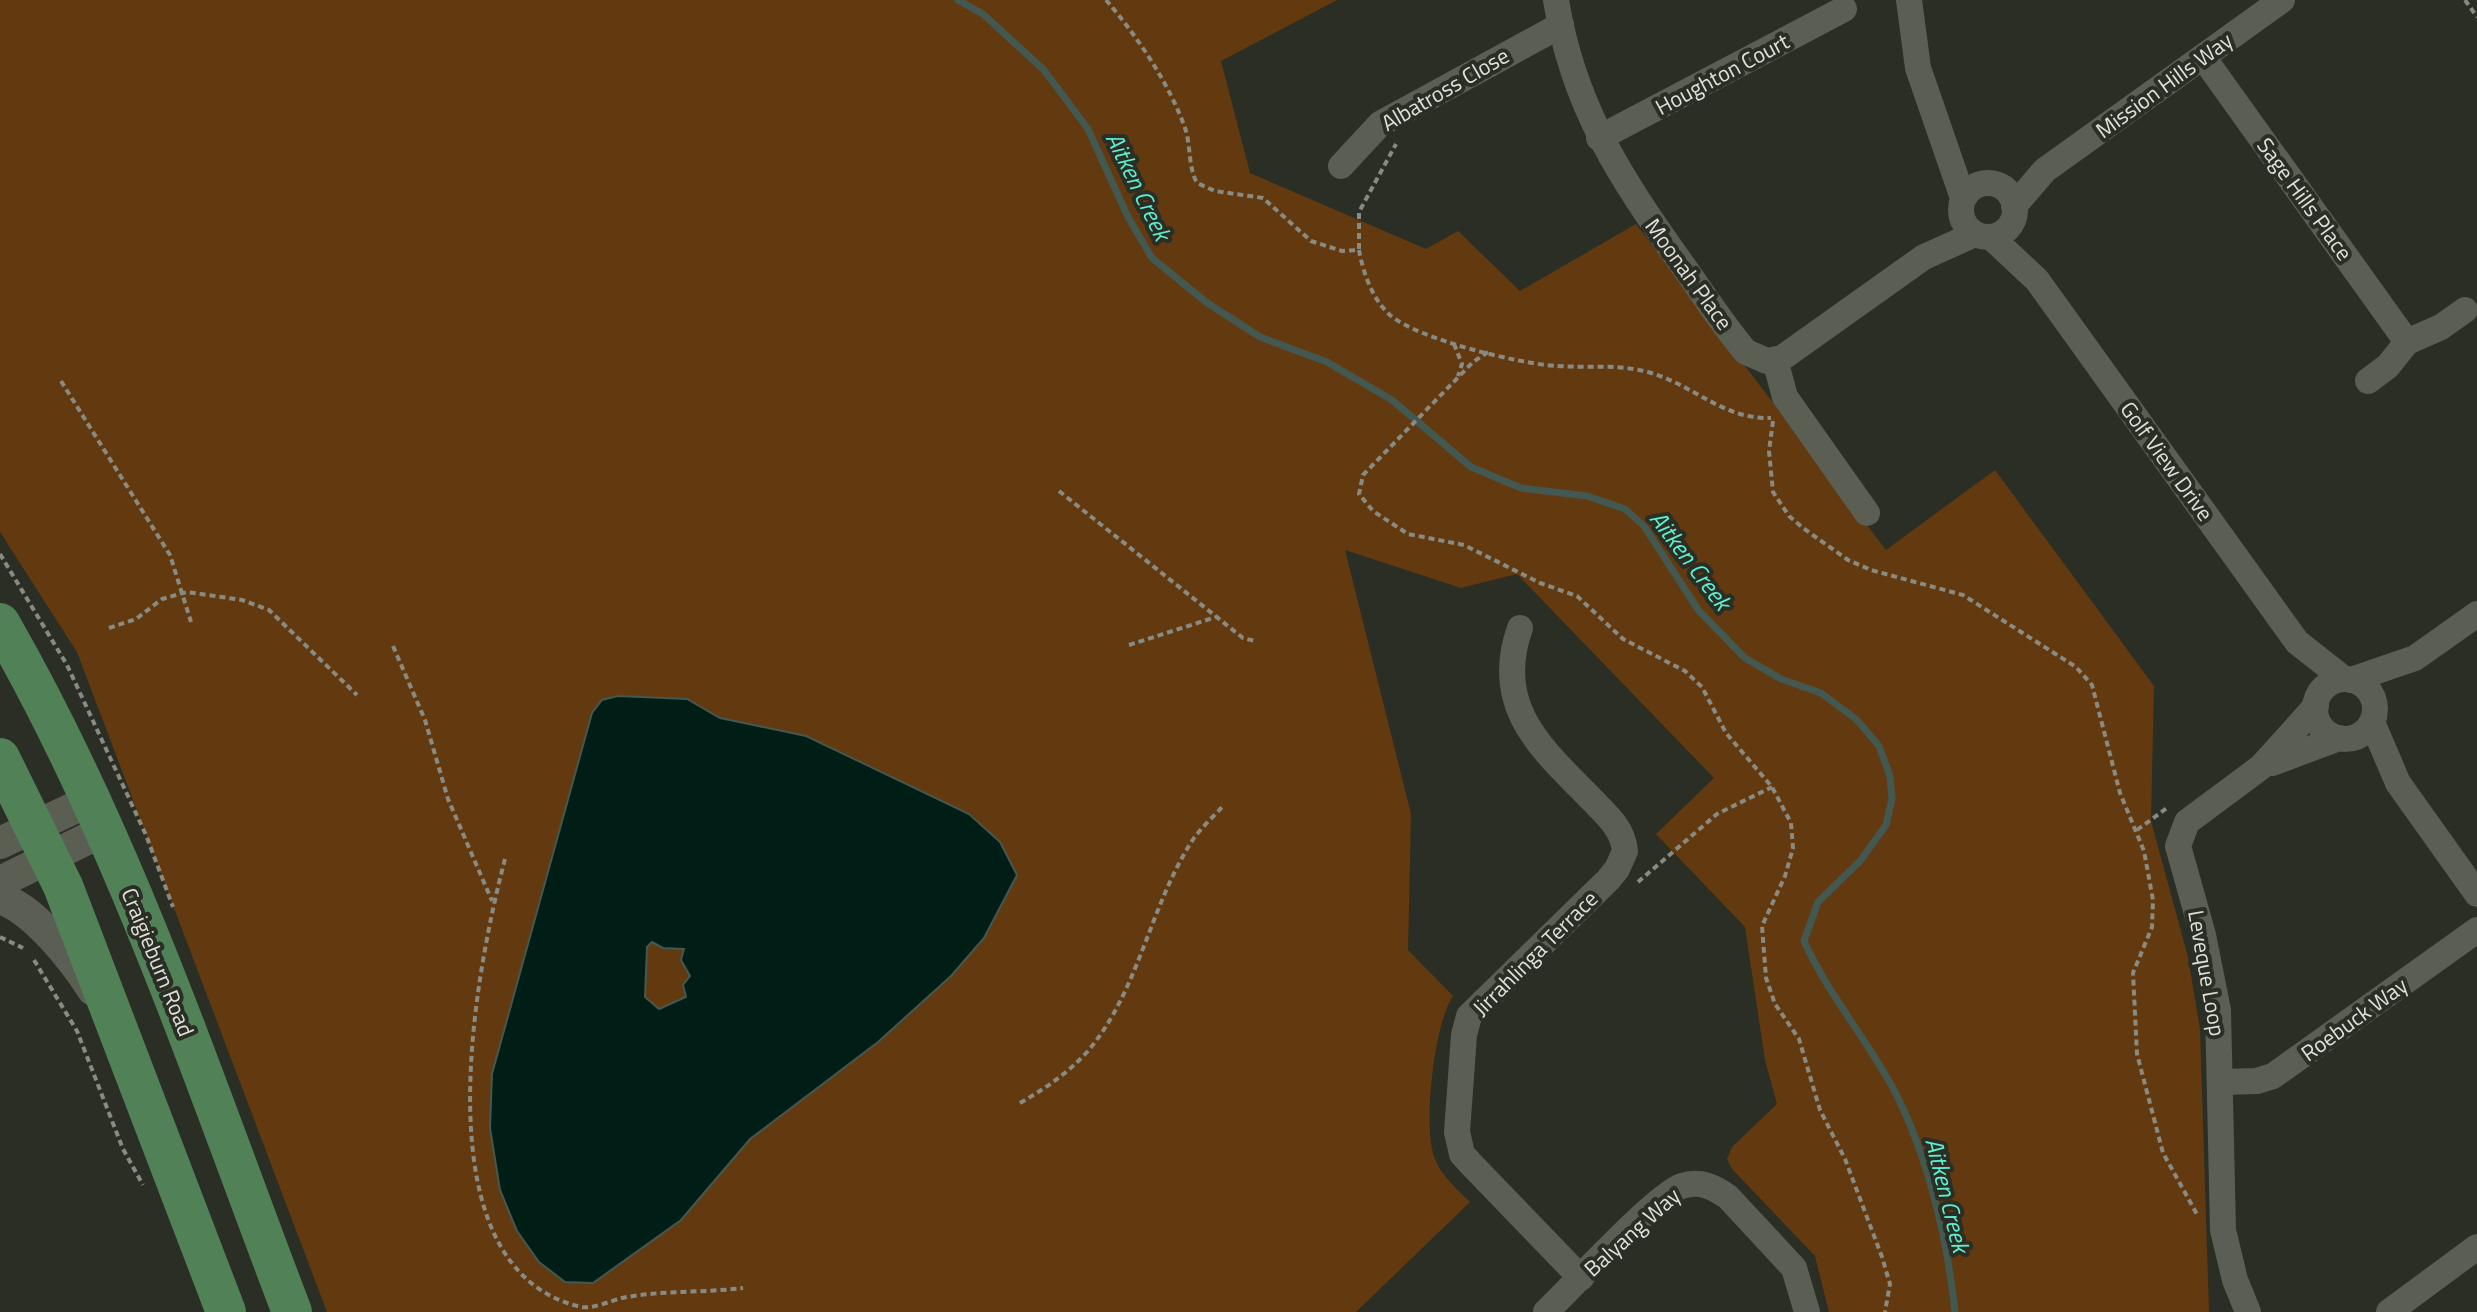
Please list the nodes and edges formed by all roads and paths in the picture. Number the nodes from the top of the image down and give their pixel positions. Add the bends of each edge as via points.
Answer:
1 (1106, 0) edge
2 (1909, 0) edge
3 (2282, 0) edge
4 (2465, 0) edge
5 (1844, 9) dead end
6 (1558, 13) edge
7 (2477, 17) edge
8 (2203, 57) junction
9 (1943, 137) junction
10 (1399, 138) dead end
11 (1599, 138) junction
12 (1341, 166) dead end
13 (2003, 199) junction
14 (1962, 205) junction
15 (1983, 236) junction
16 (1359, 250) junction
17 (1924, 257) junction
18 (2037, 280) junction
19 (2465, 310) dead end
20 (2407, 342) junction
21 (1454, 344) junction
22 (1488, 352) junction
23 (1775, 360) junction
24 (1457, 379) junction
25 (61, 381) dead end
26 (2368, 381) dead end
27 (1059, 491) dead end
28 (1867, 513) dead end
29 (180, 594) junction
30 (2477, 614) edge
31 (1216, 617) junction
32 (191, 622) dead end
33 (0, 623) edge
34 (109, 628) dead end
35 (1520, 628) dead end
36 (1255, 641) dead end
37 (2297, 642) junction
38 (1129, 645) dead end
39 (393, 646) dead end
40 (2415, 658) junction
41 (2347, 680) junction
42 (357, 695) dead end
43 (2316, 703) junction
44 (2373, 719) junction
45 (2342, 738) junction
46 (0, 758) edge
47 (2261, 767) junction
48 (2398, 783) junction
49 (1772, 787) junction
50 (1223, 806) dead end
51 (2170, 806) dead end
52 (99, 815) junction
53 (2137, 830) junction
54 (43, 841) junction
55 (0, 843) edge
56 (505, 859) dead end
57 (0, 882) edge
58 (1634, 886) dead end
59 (2477, 894) edge
60 (0, 898) edge
61 (493, 903) junction
62 (2477, 930) edge
63 (0, 937) edge
64 (121, 1033) junction
65 (2221, 1082) junction
66 (1020, 1103) dead end
67 (145, 1188) dead end
68 (2199, 1218) dead end
69 (2477, 1247) edge
70 (1581, 1278) junction
71 (743, 1288) dead end
72 (226, 1312) edge
73 (292, 1312) edge
74 (1546, 1312) edge
75 (1807, 1312) edge
76 (1885, 1312) edge
77 (2248, 1312) edge
78 (2389, 1312) edge

1 - 16 path via 1179,114 1197,183 1205,189 1263,198 1311,241 1342,251
2 - 9 street, Golf View Drive via 1918,68
3 - 8 street, Mission Hills Way
4 - 7 path
5 - 11 street, Houghton Court
6 - 11 street, Moonah Place via 1576,85
6 - 12 street, Albatross Close via 1380,124
8 - 13 street, Mission Hills Way
8 - 20 street, Sage Hills Place
9 - 13 street, Golf View Drive
9 - 14 street, Golf View Drive
10 - 16 path via 1359,212
11 - 23 street, Moonah Place via 1639,205 1738,342 1757,358
13 - 14 street via 1973,187
13 - 15 street via 2000,235
13 - 18 street, Golf View Drive
14 - 15 street via 1967,228
14 - 17 street
15 - 17 street
15 - 18 street, Golf View Drive
16 - 21 path via 1368,280 1392,317
17 - 23 street
18 - 37 street, Golf View Drive
19 - 20 street
20 - 26 street
21 - 22 path
21 - 24 path via 1462,364
22 - 24 path
22 - 53 path via 1538,365 1612,366 1650,373 1725,410 1773,418 1773,492 1803,528 1871,570 1963,595 2086,676 2098,698 2120,793
23 - 28 street via 1785,397
24 - 49 path via 1378,458 1358,485 1362,501 1408,534 1485,552 1523,575 1588,602 1623,639 1694,677 1726,733
25 - 29 path via 170,555
27 - 31 path
29 - 32 path
29 - 34 path
29 - 42 path via 209,593 269,610
30 - 40 street
31 - 36 path
31 - 38 path
33 - 52 main road, Craigieburn Road
35 - 70 street, Jirrahlinga Terrace via 1509,665 1524,724 1536,743 1615,823 1625,851 1602,886 1469,1016 1458,1144
37 - 41 street, Golf View Drive
37 - 43 street, Golf View Drive
39 - 61 path via 425,720 448,799
40 - 41 street
40 - 44 street
41 - 43 street via 2330,683
41 - 44 street via 2370,692
43 - 45 street via 2321,726
43 - 47 street, Leveque Loop
44 - 45 street via 2362,734
44 - 48 street
45 - 47 street, Leveque Loop
45 - 48 street
46 - 54 main road
47 - 65 street, Leveque Loop via 2193,816 2178,846 2214,989
48 - 59 street
49 - 58 path via 1701,826
49 - 76 path via 1791,823 1793,848 1762,926 1766,978 1775,1004 1799,1039 1820,1110 1845,1159 1887,1270
50 - 66 path via 1195,837 1123,995 1089,1049 1060,1079
51 - 53 path
52 - 54 street
52 - 73 main road, Craigieburn Road via 157,952
53 - 68 path via 2154,917 2133,973 2137,1054 2163,1153
54 - 55 street
54 - 57 street
54 - 64 main road
56 - 61 path
60 - 64 street via 56,942
61 - 71 path via 472,1058 471,1155 491,1229 514,1268 549,1296 585,1308 626,1297
62 - 65 street, Roebuck Way via 2273,1076
63 - 67 path via 29,951 77,1031 123,1149
64 - 72 main road
65 - 77 street, Leveque Loop via 2223,1230
69 - 78 street
70 - 74 street, Balyang Way
70 - 75 street, Balyang Way via 1673,1190 1705,1184 1728,1197 1790,1262

